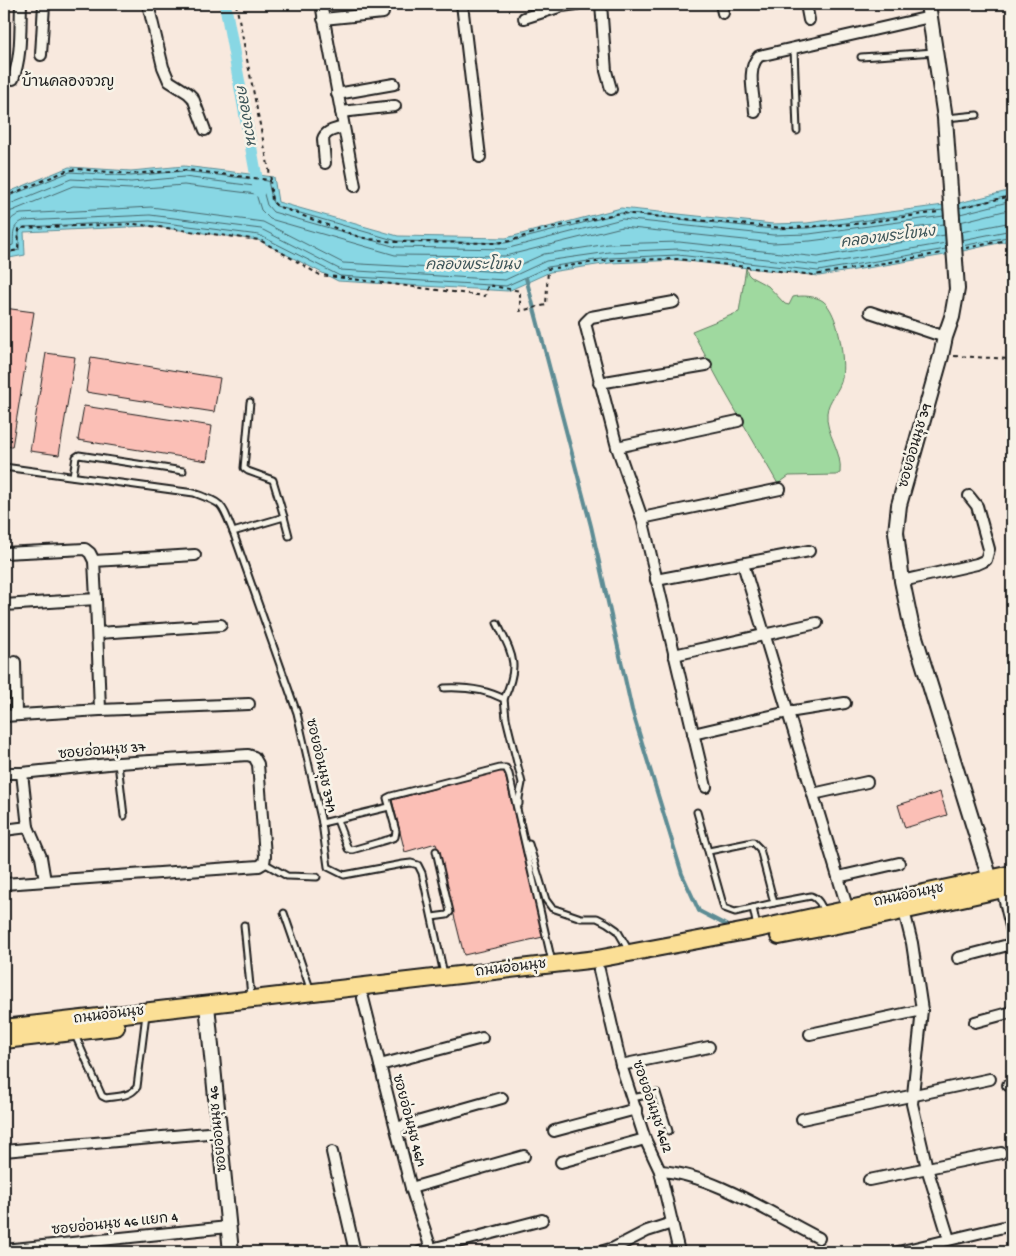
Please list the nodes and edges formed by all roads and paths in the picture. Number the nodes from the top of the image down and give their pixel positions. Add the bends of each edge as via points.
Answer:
1 (21, 4) edge
2 (44, 4) edge
3 (148, 4) edge
4 (236, 4) edge
5 (321, 4) edge
6 (462, 4) edge
7 (577, 4) edge
8 (601, 4) edge
9 (806, 4) edge
10 (929, 10) edge
11 (383, 14) dead end
12 (524, 18) dead end
13 (323, 19) junction
14 (809, 20) dead end
15 (794, 49) junction
16 (935, 52) junction
17 (41, 55) dead end
18 (861, 57) dead end
19 (13, 80) dead end
20 (394, 84) dead end
21 (611, 89) dead end
22 (337, 94) junction
23 (395, 106) dead end
24 (341, 112) junction
25 (755, 112) dead end
26 (977, 115) dead end
27 (945, 118) junction
28 (343, 127) junction
29 (205, 130) dead end
30 (797, 132) dead end
31 (480, 157) dead end
32 (325, 163) dead end
33 (271, 180) junction
34 (354, 186) dead end
35 (1012, 196) edge
36 (4, 197) edge
37 (959, 208) dead end
38 (943, 212) dead end
39 (1012, 239) edge
40 (966, 248) dead end
41 (948, 252) dead end
42 (4, 253) edge
43 (674, 302) dead end
44 (870, 312) dead end
45 (945, 337) junction
46 (942, 356) junction
47 (1012, 359) edge
48 (706, 365) dead end
49 (599, 383) junction
50 (250, 402) dead end
51 (738, 421) dead end
52 (617, 447) junction
53 (4, 467) edge
54 (183, 471) dead end
55 (73, 476) junction
56 (780, 489) dead end
57 (969, 496) dead end
58 (284, 517) junction
59 (642, 518) junction
60 (233, 532) junction
61 (289, 536) dead end
62 (809, 551) dead end
63 (4, 553) edge
64 (195, 555) dead end
65 (94, 561) junction
66 (743, 564) junction
67 (656, 580) junction
68 (902, 581) junction
69 (96, 599) junction
70 (4, 605) edge
71 (497, 623) dead end
72 (816, 623) dead end
73 (221, 625) dead end
74 (98, 633) junction
75 (765, 636) junction
76 (674, 655) junction
77 (14, 662) dead end
78 (444, 688) dead end
79 (504, 700) junction
80 (845, 703) dead end
81 (249, 704) dead end
82 (100, 710) junction
83 (788, 712) junction
84 (16, 715) junction
85 (4, 716) edge
86 (693, 734) junction
87 (118, 763) junction
88 (4, 773) edge
89 (22, 773) junction
90 (867, 782) dead end
91 (706, 786) dead end
92 (813, 794) junction
93 (389, 807) junction
94 (697, 812) dead end
95 (124, 816) dead end
96 (337, 820) junction
97 (322, 823) junction
98 (28, 826) junction
99 (4, 830) edge
100 (436, 851) dead end
101 (709, 851) junction
102 (264, 863) junction
103 (899, 863) dead end
104 (317, 877) dead end
105 (838, 877) junction
106 (45, 881) junction
107 (1001, 883) edge
108 (4, 884) edge
109 (774, 903) junction
110 (903, 904) junction
111 (753, 908) junction
112 (284, 913) dead end
113 (826, 915) junction
114 (850, 916) junction
115 (432, 917) junction
116 (244, 925) dead end
117 (757, 929) junction
118 (1012, 931) edge
119 (1012, 944) edge
120 (630, 953) junction
121 (958, 958) dead end
122 (553, 964) junction
123 (598, 965) junction
124 (445, 977) junction
125 (362, 992) junction
126 (311, 993) junction
127 (251, 1000) junction
128 (207, 1010) junction
129 (922, 1010) junction
130 (1012, 1012) edge
131 (145, 1018) junction
132 (975, 1022) dead end
133 (71, 1026) junction
134 (4, 1028) edge
135 (810, 1034) dead end
136 (482, 1038) dead end
137 (4, 1040) edge
138 (709, 1047) dead end
139 (621, 1065) junction
140 (380, 1066) junction
141 (990, 1079) dead end
142 (912, 1095) junction
143 (502, 1098) dead end
144 (632, 1098) junction
145 (636, 1109) junction
146 (802, 1119) dead end
147 (396, 1128) junction
148 (669, 1131) dead end
149 (219, 1132) junction
150 (554, 1132) dead end
151 (645, 1140) junction
152 (4, 1150) edge
153 (332, 1152) dead end
154 (1001, 1153) dead end
155 (524, 1156) dead end
156 (561, 1162) dead end
157 (928, 1168) junction
158 (660, 1172) junction
159 (868, 1180) dead end
160 (411, 1188) junction
161 (542, 1220) dead end
162 (672, 1223) junction
163 (1012, 1224) edge
164 (228, 1228) junction
165 (819, 1238) dead end
166 (949, 1239) junction
167 (431, 1249) junction
168 (4, 1250) edge
169 (231, 1252) edge
170 (355, 1252) edge
171 (420, 1252) edge
172 (600, 1252) edge
173 (678, 1252) edge
174 (898, 1252) edge

1 - 19 street via 18,66
2 - 17 street
3 - 29 street via 169,81 193,98
4 - 33 path
5 - 13 street
6 - 31 street
7 - 12 street
8 - 21 street via 606,71
9 - 14 street
10 - 15 street
10 - 16 street, ซอยอ่อนนุช 39
11 - 13 street
13 - 22 street
15 - 25 street via 755,60 752,67
15 - 30 lane
16 - 18 lane
16 - 27 street, ซอยอ่อนนุช 39
20 - 22 street
22 - 24 street
23 - 24 street
24 - 28 street
26 - 27 lane
27 - 45 street, ซอยอ่อนนุช 39 via 957,289
28 - 32 street via 324,135
28 - 34 street
33 - 36 path via 187,170 129,174 78,169
33 - 38 path via 272,201 277,206 359,237 396,242 495,243 620,213 784,228 855,224
35 - 37 path
39 - 40 path
41 - 42 path via 814,275 678,258 610,260 548,269 546,305 520,311 520,291 488,286 485,296 320,275 260,240 134,224 19,228 18,250
43 - 49 street via 587,319 585,323
44 - 45 street
45 - 46 street, ซอยอ่อนนุช 39
46 - 47 path
46 - 68 street, ซอยอ่อนนุช 39 via 899,505 896,532
48 - 49 street
49 - 52 street
50 - 58 lane via 244,468 274,482
51 - 52 street
52 - 59 street
53 - 55 lane, ซอยอ่อนนุช 37/1
54 - 55 lane via 79,455
55 - 60 lane, ซอยอ่อนนุช 37/1 via 194,493 220,504
56 - 59 street
57 - 68 street via 977,506 989,549 986,560
58 - 60 lane
58 - 61 lane
59 - 67 street
60 - 97 lane, ซอยอ่อนนุช 37/1 via 297,713
62 - 66 street
63 - 65 street via 85,549
64 - 65 street
65 - 69 street
66 - 67 street
66 - 75 street
67 - 76 street
68 - 107 street, ซอยอ่อนนุช 39 via 911,624
69 - 70 street
69 - 74 street
71 - 79 lane via 513,662 512,682
72 - 75 street
73 - 74 street
74 - 82 street
75 - 76 street
75 - 83 street
76 - 86 street
77 - 84 street
78 - 79 lane via 489,692
79 - 120 lane via 522,783 519,798 521,814 546,900 552,908 562,912 607,922 623,938
80 - 83 street
81 - 82 street
82 - 84 street
83 - 86 street
83 - 92 street
84 - 85 street
86 - 91 street
87 - 89 street, ซอยอ่อนนุช 37
87 - 95 lane
87 - 102 street, ซอยอ่อนนุช 37 via 254,757 258,764
88 - 89 street, ซอยอ่อนนุช 37
89 - 98 street
90 - 92 street
92 - 105 street
93 - 96 lane
93 - 96 lane via 395,837 352,850 345,845
93 - 122 lane via 387,798 391,796 506,768
94 - 101 lane
96 - 97 lane
97 - 115 lane, ซอยอ่อนนุช 37/1 via 328,867 335,872 344,875 403,864 418,865
98 - 99 street
98 - 106 street via 41,857
100 - 115 lane via 450,912
101 - 109 lane via 756,843
101 - 111 lane via 724,908 732,912
102 - 104 lane via 287,876
102 - 106 street via 259,866
103 - 105 street
105 - 114 street
106 - 108 street
107 - 110 main road, ถนนอ่อนนุช
107 - 118 street
109 - 111 lane
109 - 113 lane via 811,896 819,901
110 - 114 main road, ถนนอ่อนนุช
110 - 129 street
111 - 117 lane
112 - 126 lane
113 - 114 main road, ถนนอ่อนนุช
113 - 117 main road, ถนนอ่อนนุช
114 - 123 main road, ถนนอ่อนนุช
115 - 124 lane, ซอยอ่อนนุช 37/1
116 - 127 lane
117 - 120 main road, ถนนอ่อนนุช
119 - 121 street
120 - 123 main road, ถนนอ่อนนุช
122 - 123 main road, ถนนอ่อนนุช
122 - 124 main road, ถนนอ่อนนุช
123 - 125 main road, ถนนอ่อนนุช
123 - 139 street, ซอยอ่อนนุช 46/2
124 - 125 main road, ถนนอ่อนนุช
125 - 126 main road, ถนนอ่อนนุช
125 - 128 main road, ถนนอ่อนนุช
125 - 140 street, ซอยอ่อนนุช 46/1
126 - 127 main road, ถนนอ่อนนุช
127 - 128 main road, ถนนอ่อนนุช
128 - 131 main road, ถนนอ่อนนุช
128 - 149 street, ซอยอ่อนนุช 46
129 - 135 street
129 - 142 street
130 - 132 street
131 - 133 main road, ถนนอ่อนนุช
131 - 133 lane via 137,1087 128,1095 106,1098 100,1092
133 - 134 main road, ถนนอ่อนนุช
133 - 137 main road, ถนนอ่อนนุช
136 - 140 street
138 - 139 street
139 - 144 street, ซอยอ่อนนุช 46/2
140 - 147 street, ซอยอ่อนนุช 46/1
141 - 142 street
142 - 146 street
142 - 157 street
143 - 147 street
144 - 145 street, ซอยอ่อนนุช 46/2
144 - 148 lane via 657,1093
145 - 150 street
145 - 151 street, ซอยอ่อนนุช 46/2
147 - 160 street, ซอยอ่อนนุช 46/1
149 - 152 street
149 - 164 street, ซอยอ่อนนุช 46
151 - 156 street
151 - 158 street, ซอยอ่อนนุช 46/2
153 - 170 street
154 - 157 street
155 - 160 street
157 - 159 street
157 - 166 street
158 - 162 street, ซอยอ่อนนุช 46/2
158 - 165 street via 677,1172 703,1181 762,1207
160 - 167 street, ซอยอ่อนนุช 46/1
161 - 167 street
162 - 172 street
162 - 173 street, ซอยอ่อนนุช 46/2
163 - 166 street
164 - 168 street, ซอยอ่อนนุช 46 แยก 4
164 - 169 street, ซอยอ่อนนุช 46
166 - 174 street
167 - 171 street

